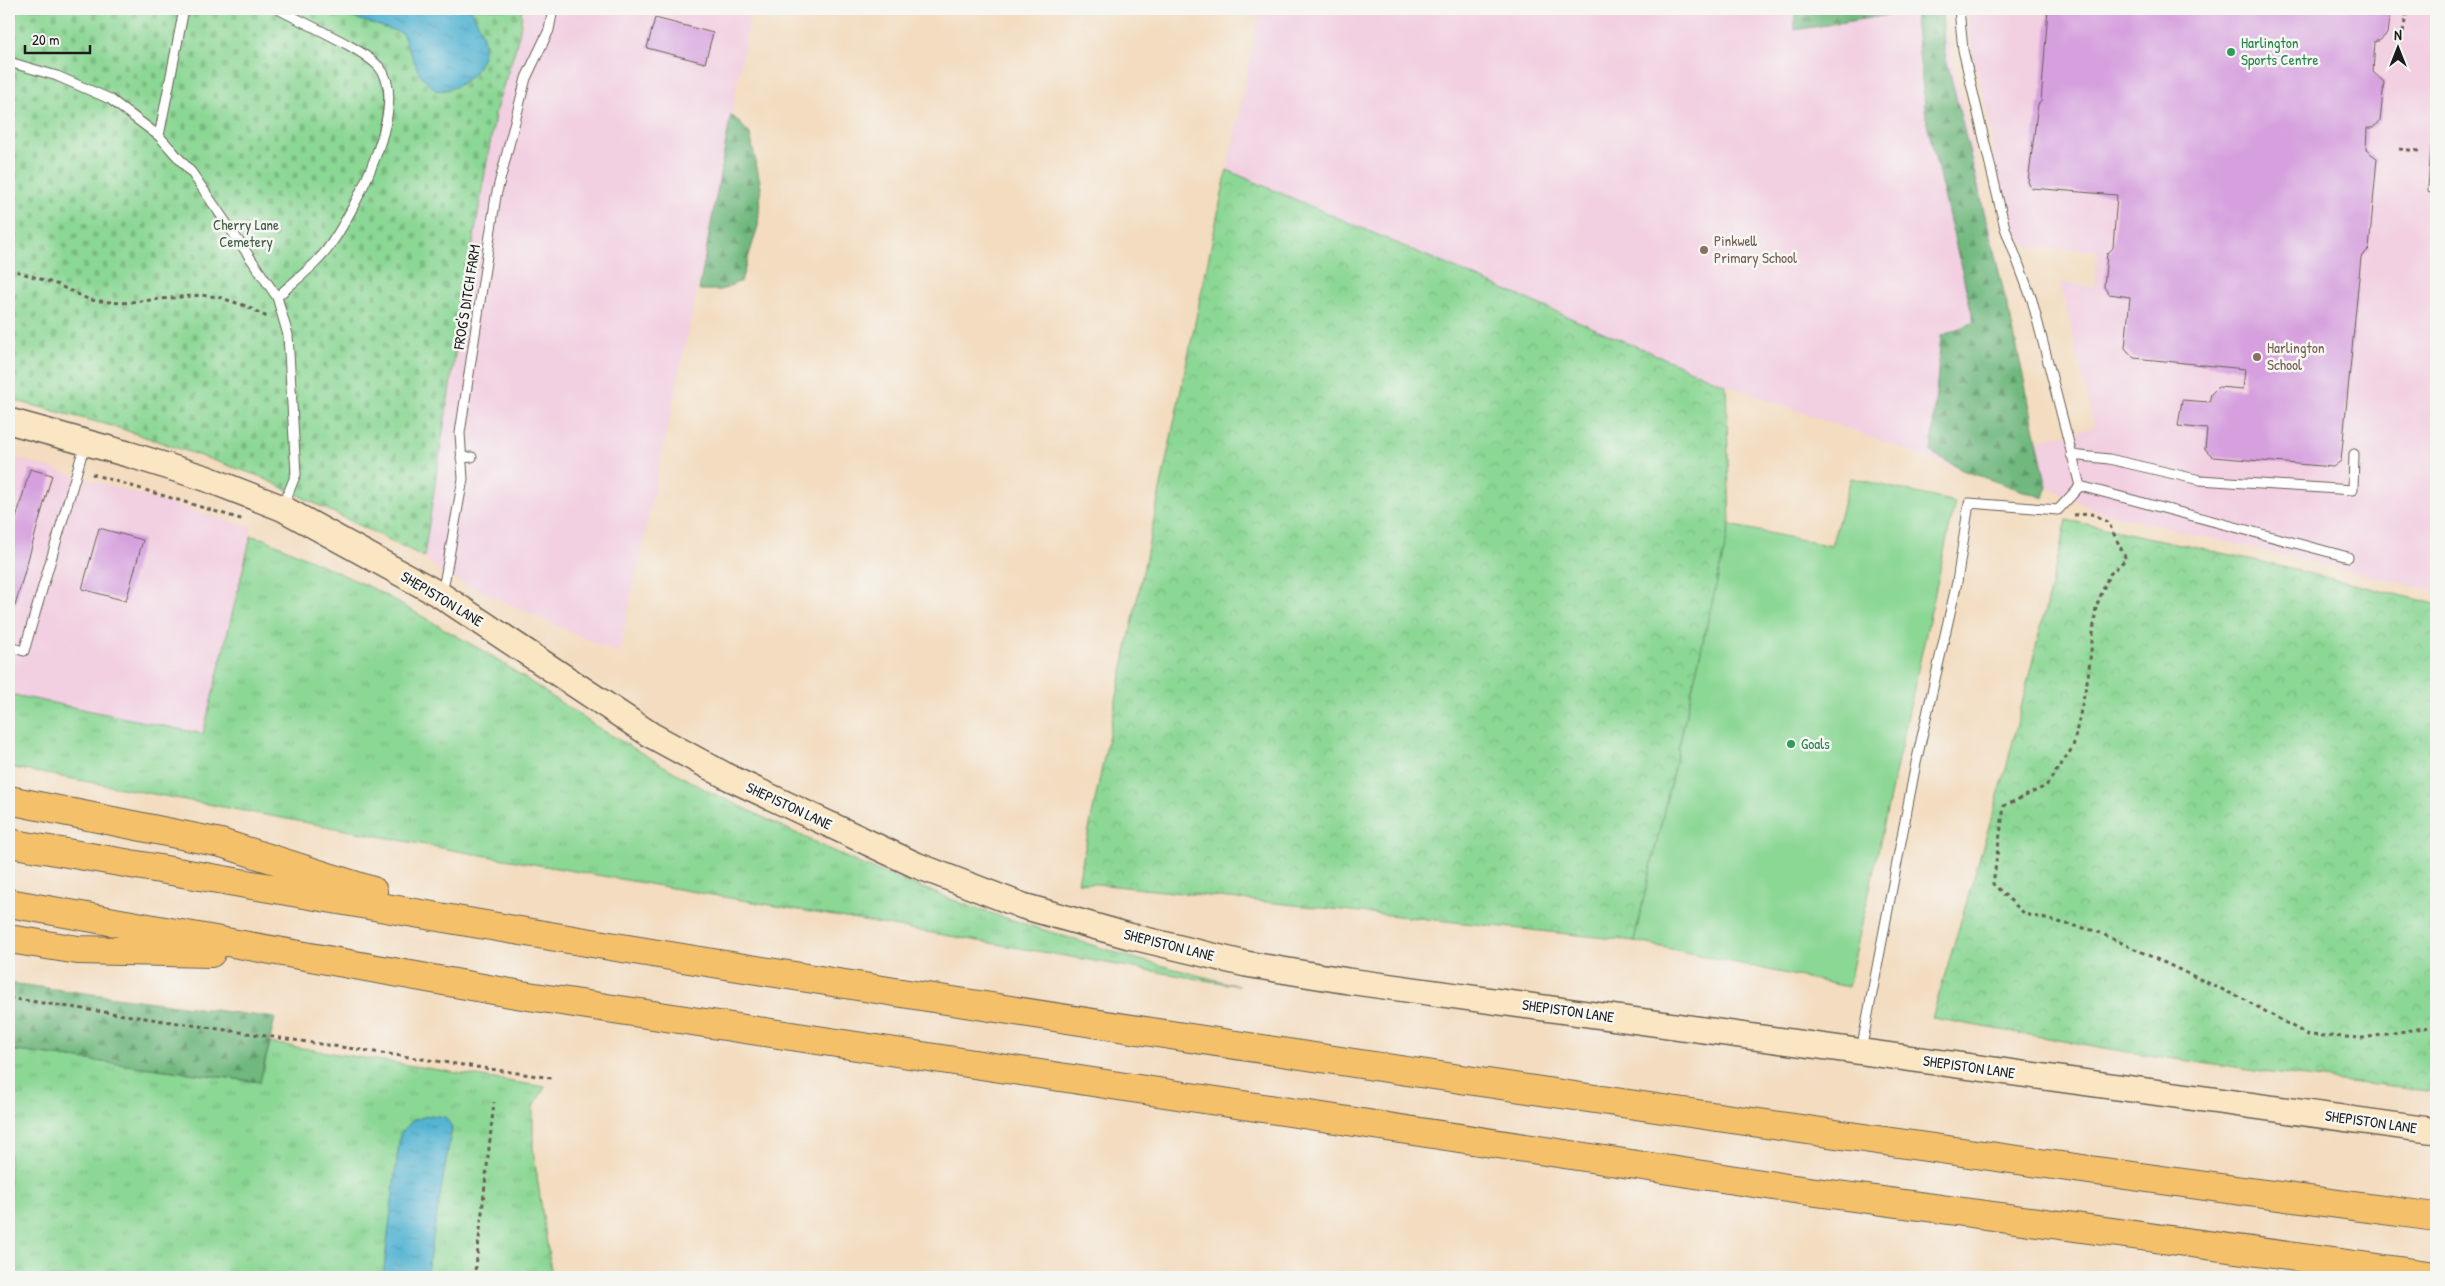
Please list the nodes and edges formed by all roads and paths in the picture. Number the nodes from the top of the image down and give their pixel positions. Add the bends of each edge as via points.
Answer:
1 (184, 9) edge
2 (278, 9) edge
3 (553, 9) edge
4 (1959, 9) edge
5 (2407, 9) edge
6 (2403, 32) dead end
7 (9, 62) edge
8 (159, 136) junction
9 (2436, 148) edge
10 (2399, 149) dead end
11 (2436, 153) edge
12 (2436, 189) edge
13 (9, 269) edge
14 (277, 297) junction
15 (284, 324) junction
16 (9, 422) edge
17 (86, 442) junction
18 (2354, 454) dead end
19 (2072, 455) junction
20 (461, 458) junction
21 (472, 458) dead end
22 (100, 477) dead end
23 (2080, 486) junction
24 (282, 508) junction
25 (2058, 510) junction
26 (246, 521) dead end
27 (2348, 557) dead end
28 (442, 596) junction
29 (9, 647) edge
30 (9, 800) edge
31 (9, 842) edge
32 (9, 903) edge
33 (472, 922) junction
34 (9, 939) edge
35 (302, 956) junction
36 (9, 998) edge
37 (2436, 1026) edge
38 (1861, 1053) junction
39 (551, 1078) dead end
40 (494, 1102) dead end
41 (2436, 1131) edge
42 (2436, 1217) edge
43 (2436, 1276) edge
44 (470, 1277) edge

1 - 8 lane
2 - 14 lane via 354,49 380,68 390,112 372,169 331,245
3 - 20 lane, FROG'S DITCH FARM via 549,30 526,78 496,196 460,433
4 - 19 lane via 1963,50 2005,228 2032,300
5 - 6 path
7 - 8 lane via 57,76 110,99
8 - 14 lane via 192,173
9 - 11 lane
10 - 11 path
11 - 12 lane via 2433,189
13 - 15 path via 56,284 90,300 121,302 201,295 218,297
14 - 15 lane
15 - 24 lane via 292,374 296,474
16 - 17 street, SHEPISTON LANE
17 - 24 street, SHEPISTON LANE via 205,478
17 - 29 lane via 24,651
18 - 19 lane via 2353,490 2200,480 2109,459
19 - 23 lane
20 - 21 lane
20 - 28 lane, FROG'S DITCH FARM via 462,479
22 - 26 path
23 - 25 lane
23 - 27 lane
24 - 28 street, SHEPISTON LANE
25 - 37 path via 2075,516 2093,514 2108,522 2126,559 2110,575 2096,607 2088,677 2073,747 2046,786 2004,806 1993,884 2025,914 2096,931 2245,1000 2308,1035 2364,1038
25 - 38 lane via 1969,503 1957,582 1916,763
28 - 38 street, SHEPISTON LANE via 651,735 730,778 916,865 1023,906 1246,964
30 - 33 highway via 221,842
31 - 33 highway
32 - 35 highway
33 - 42 highway via 1115,1027 1680,1112
34 - 35 highway via 78,950
35 - 43 highway via 522,995 1794,1189
36 - 39 path
38 - 41 street, SHEPISTON LANE
40 - 44 path via 476,1267

